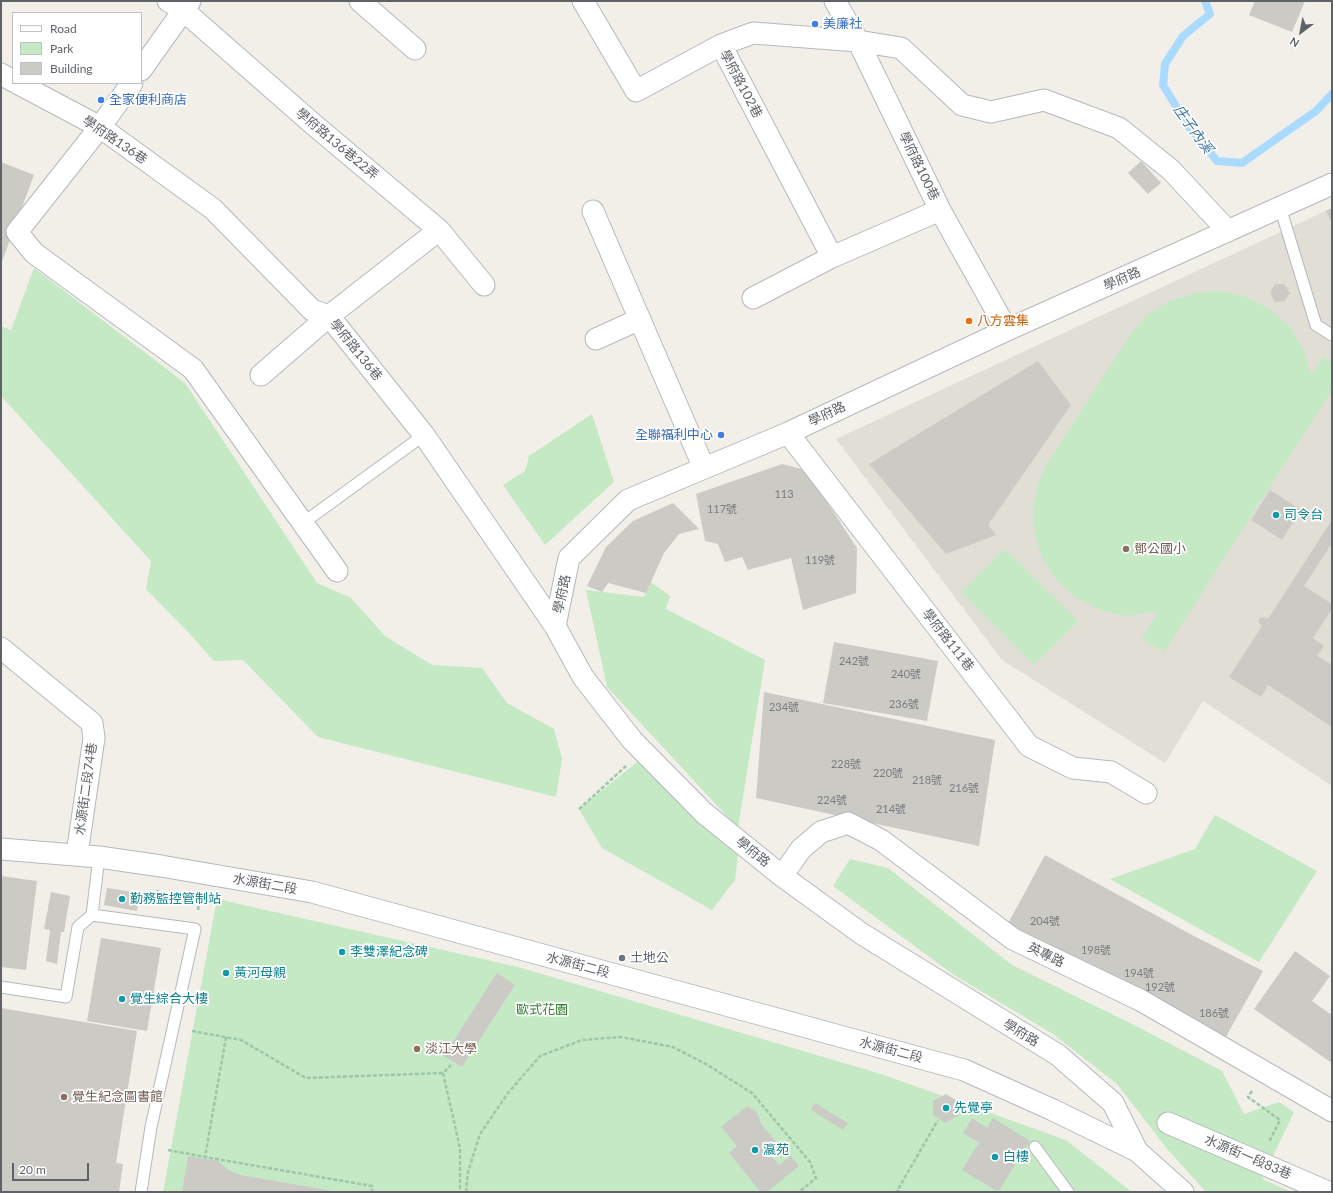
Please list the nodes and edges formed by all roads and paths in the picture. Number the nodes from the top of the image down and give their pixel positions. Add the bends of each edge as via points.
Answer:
1 (360, 1) edge
2 (583, 1) edge
3 (835, 1) edge
4 (181, 4) edge
5 (858, 41) junction
6 (721, 45) junction
7 (415, 49) dead end
8 (142, 68) edge
9 (1, 74) edge
10 (12, 80) edge
11 (19, 84) edge
12 (131, 84) edge
13 (100, 127) junction
14 (1332, 184) edge
15 (1280, 207) junction
16 (940, 210) junction
17 (593, 211) dead end
18 (439, 230) junction
19 (1228, 231) junction
20 (832, 257) junction
21 (484, 285) dead end
22 (753, 298) dead end
23 (329, 316) junction
24 (640, 319) junction
25 (1007, 330) junction
26 (1332, 335) edge
27 (596, 339) dead end
28 (261, 375) dead end
29 (788, 433) junction
30 (424, 435) junction
31 (704, 468) junction
32 (303, 523) junction
33 (337, 572) dead end
34 (555, 626) junction
35 (1, 648) edge
36 (643, 751) junction
37 (1146, 793) dead end
38 (579, 809) dead end
39 (1, 849) edge
40 (77, 854) junction
41 (99, 857) junction
42 (161, 866) junction
43 (204, 873) junction
44 (782, 876) junction
45 (92, 915) junction
46 (152, 923) junction
47 (195, 929) junction
48 (1, 988) edge
49 (208, 1034) dead end
50 (226, 1037) junction
51 (451, 1065) dead end
52 (1265, 1072) junction
53 (443, 1073) junction
54 (1332, 1111) edge
55 (938, 1120) dead end
56 (1168, 1122) dead end
57 (1035, 1147) dead end
58 (168, 1150) dead end
59 (1137, 1151) junction
60 (205, 1157) junction
61 (1259, 1162) junction
62 (141, 1192) edge
63 (372, 1192) edge
64 (460, 1192) edge
65 (466, 1192) edge
66 (799, 1192) edge
67 (900, 1192) edge
68 (1068, 1192) edge
69 (1182, 1192) edge
70 (1328, 1192) edge

1 - 7 street
2 - 6 street, 學府路102巷 via 636,90
3 - 5 street, 學府路100巷
4 - 8 street
4 - 18 street, 學府路136巷22弄 via 313,124
5 - 6 street via 753,33
5 - 16 street, 學府路100巷
5 - 19 street via 901,48 962,105 991,112 1044,100 1119,128 1171,170
6 - 20 street, 學府路102巷
9 - 10 street
11 - 13 street, 學府路136巷
12 - 13 street
13 - 23 street, 學府路136巷 via 213,209 312,310
13 - 32 street via 17,232 34,253 193,369
14 - 15 street, 學府路
15 - 19 street, 學府路
15 - 26 lane via 1316,325
16 - 20 street
16 - 25 street, 學府路100巷
17 - 24 street
18 - 21 street, 學府路136巷22弄
18 - 23 street
19 - 25 street, 學府路
20 - 22 street
23 - 28 street
23 - 30 street, 學府路136巷
24 - 27 street
24 - 31 street
25 - 29 street, 學府路
29 - 31 street, 學府路
29 - 37 street, 學府路111巷 via 1029,746 1073,768 1111,772
30 - 32 lane
30 - 34 street, 學府路136巷
31 - 34 street, 學府路 via 628,500 569,558
32 - 33 street
34 - 36 street, 學府路 via 583,677
35 - 40 street, 水源街二段74巷 via 92,723 94,738
36 - 38 path
36 - 44 street, 學府路 via 704,813
39 - 40 street, 水源街二段
40 - 41 street, 水源街二段
41 - 42 street, 水源街二段
41 - 45 lane
42 - 43 street, 水源街二段
42 - 46 path
43 - 47 path
43 - 59 street, 水源街二段 via 312,892 964,1070
44 - 52 street, 英專路 via 801,849 821,832 848,823 881,840 1013,939 1142,1001
44 - 59 street, 學府路 via 862,934 1058,1055 1113,1103
45 - 46 lane
45 - 48 lane via 78,927 66,997
46 - 47 lane
47 - 62 lane via 151,1127
49 - 50 path
50 - 53 path via 241,1040 306,1078
50 - 60 path
51 - 53 path
52 - 54 street, 英專路
52 - 61 path via 1248,1097 1280,1120
53 - 64 path via 460,1148
55 - 67 path via 898,1191
56 - 61 street, 水源街一段83巷
57 - 68 lane
58 - 60 path
59 - 69 street, 學府路
60 - 63 path via 372,1186
61 - 70 street, 水源街一段83巷
65 - 66 path via 468,1172 480,1134 508,1093 540,1056 582,1040 621,1037 674,1047 752,1093 810,1162 816,1178

